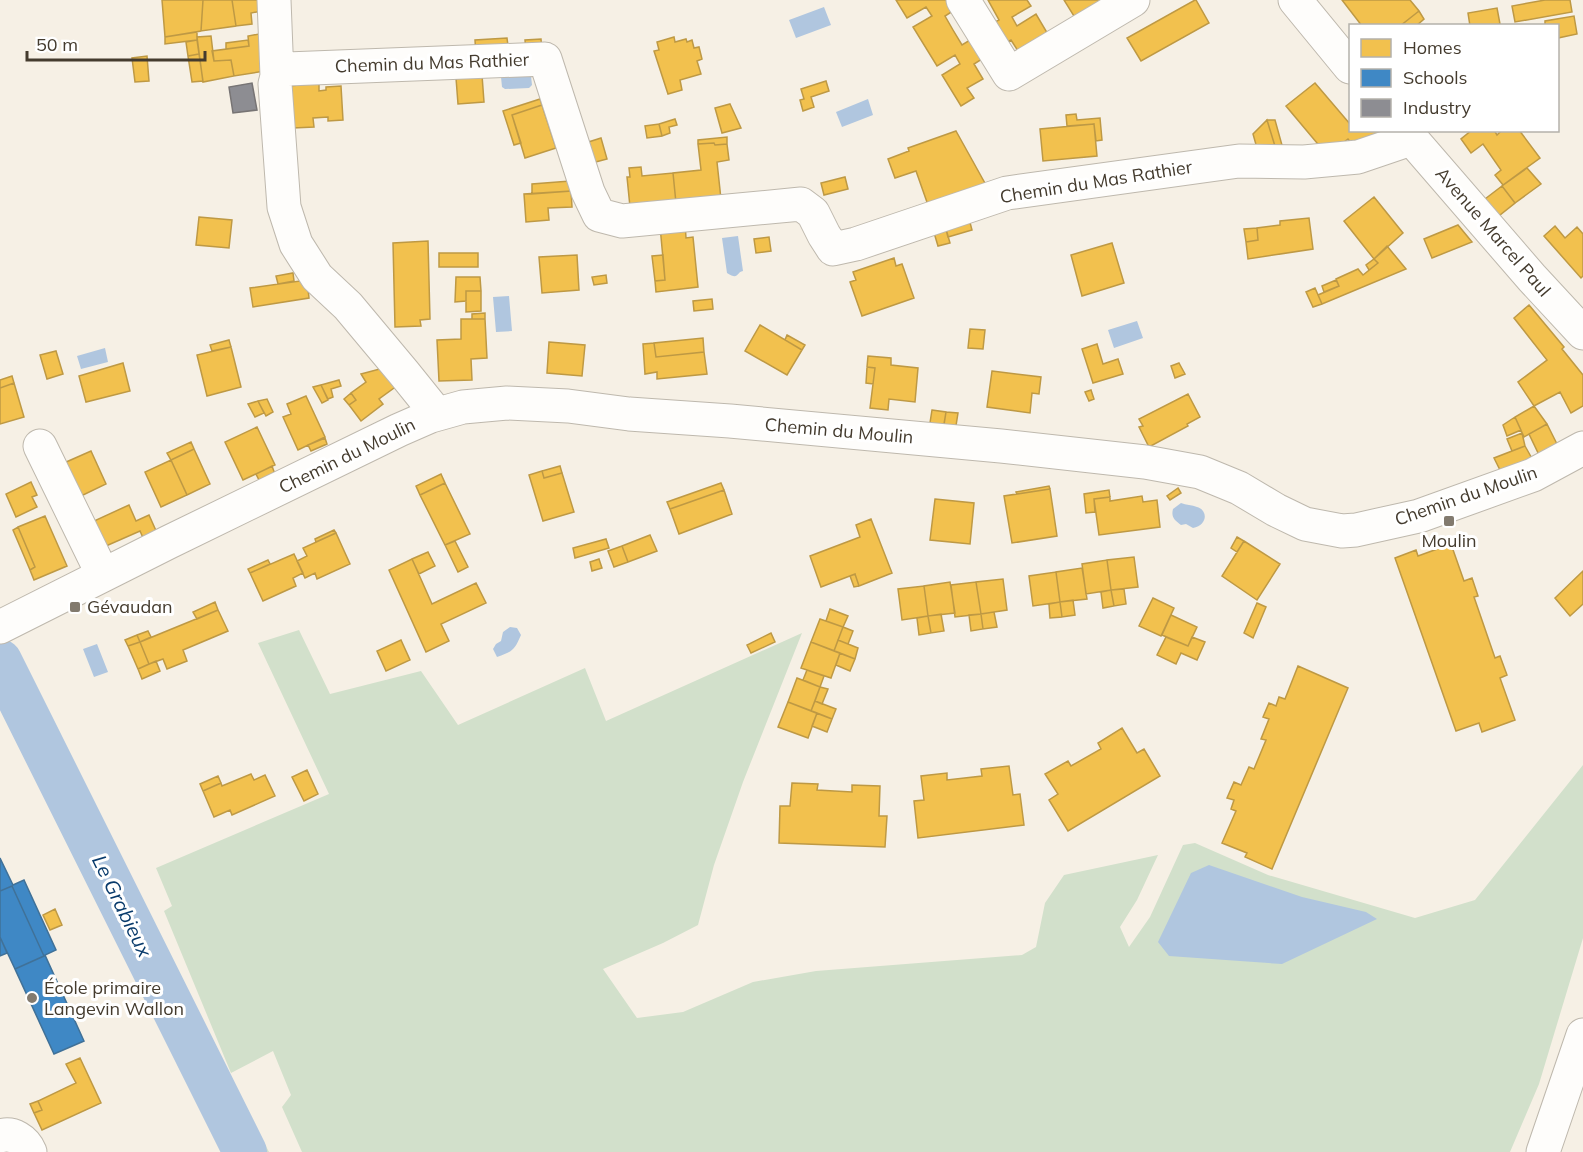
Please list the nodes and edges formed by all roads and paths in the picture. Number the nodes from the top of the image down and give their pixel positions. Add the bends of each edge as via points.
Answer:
1 (274, 0) edge
2 (963, 0) edge
3 (1131, 0) edge
4 (1295, 0) edge
5 (1349, 66) edge
6 (277, 76) junction
7 (1407, 134) edge
8 (1583, 333) edge
9 (437, 414) junction
10 (40, 446) dead end
11 (1583, 448) edge
12 (103, 575) junction
13 (11, 621) edge
14 (1583, 1035) edge
15 (1543, 1152) edge

1 - 6 street
2 - 3 street via 1009,74
4 - 5 street
6 - 7 street, Chemin du Mas Rathier via 287,69 545,59 599,215 622,221 801,204 813,213 833,249 1007,193 1239,161 1304,162 1358,156
6 - 9 street via 284,207 296,244 317,277 348,306
7 - 8 street, Avenue Marcel Paul
9 - 11 street, Chemin du Moulin via 507,403 568,406 1145,462 1200,472 1305,524 1341,531 1419,516 1533,475
9 - 12 street, Chemin du Moulin
10 - 12 street
12 - 13 street, Chemin du Moulin
14 - 15 street

